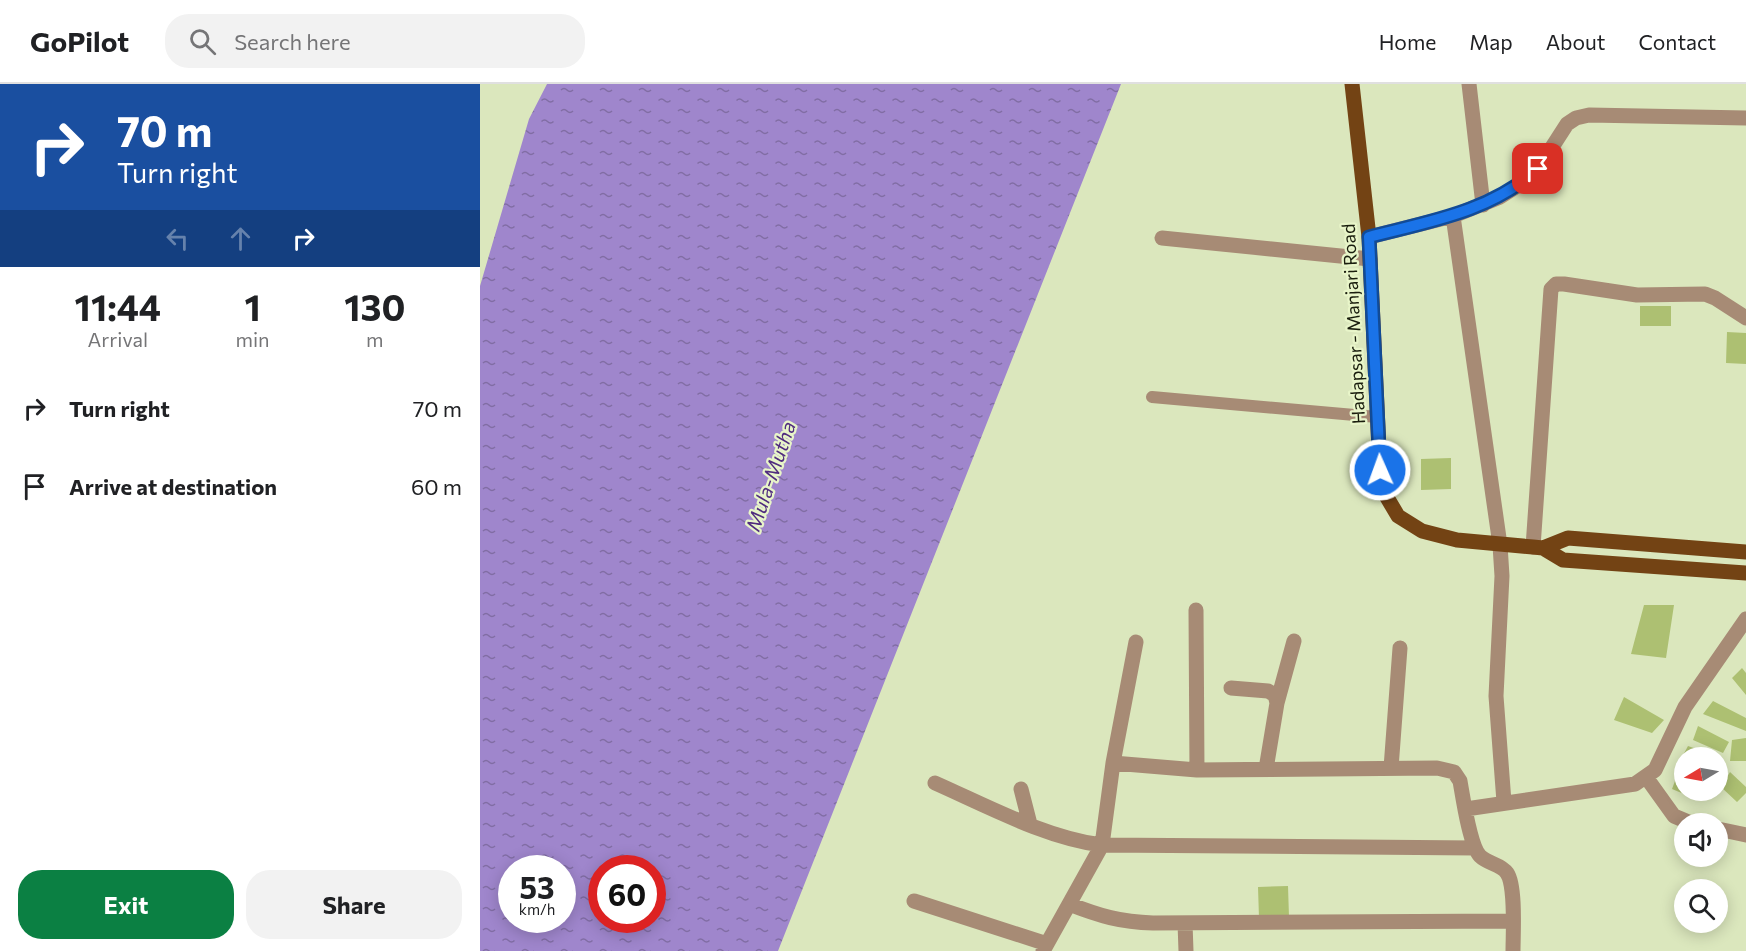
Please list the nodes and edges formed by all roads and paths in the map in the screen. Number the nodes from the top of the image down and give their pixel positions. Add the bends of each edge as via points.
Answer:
1 (1352, 84) edge
2 (1469, 84) edge
3 (1746, 118) edge
4 (1483, 205) junction
5 (1453, 216) junction
6 (1369, 237) junction
7 (1162, 238) dead end
8 (1370, 259) junction
9 (1746, 318) edge
10 (1152, 397) dead end
11 (1377, 417) junction
12 (1500, 545) junction
13 (1538, 547) junction
14 (1746, 552) edge
15 (1746, 573) edge
16 (1196, 610) dead end
17 (1746, 619) edge
18 (1294, 641) dead end
19 (1136, 642) dead end
20 (1400, 648) dead end
21 (1231, 688) dead end
22 (1277, 703) junction
23 (1113, 763) junction
24 (1391, 768) junction
25 (1266, 769) junction
26 (1197, 770) junction
27 (1646, 777) junction
28 (936, 783) dead end
29 (1021, 789) dead end
30 (1504, 802) junction
31 (1466, 809) junction
32 (1674, 816) edge
33 (1030, 824) junction
34 (1728, 831) edge
35 (1746, 835) edge
36 (1102, 845) junction
37 (1474, 848) junction
38 (914, 901) dead end
39 (1069, 904) junction
40 (1513, 921) junction
41 (1185, 923) junction
42 (1045, 947) edge
43 (1186, 951) edge
44 (1513, 951) edge

1 - 6 main road, Hadapsar - Manjari Road
2 - 4 street
3 - 4 street via 1576,118 1567,124 1538,169
4 - 5 street
5 - 6 street
5 - 12 street
6 - 8 main road, Hadapsar - Manjari Road
7 - 8 street
8 - 11 main road, Hadapsar - Manjari Road
9 - 13 street via 1705,294 1637,295 1564,284 1551,289
10 - 11 lane
11 - 12 main road, Hadapsar - Manjari Road via 1380,470 1386,494 1398,516 1422,531
12 - 13 main road, Hadapsar - Manjari Road
12 - 30 street via 1496,696
13 - 14 main road, Hadapsar - Manjari Road via 1568,538
13 - 15 main road, Hadapsar - Manjari Road via 1563,560
16 - 26 street
17 - 27 street via 1686,707 1655,770
18 - 22 street
19 - 23 street
20 - 24 street
21 - 22 street via 1268,691 1275,695
22 - 25 street
23 - 26 street
23 - 36 street
24 - 25 street
24 - 31 street via 1454,772
25 - 26 street
27 - 30 street via 1635,784
27 - 32 street
28 - 33 street
29 - 33 street
30 - 31 street
31 - 37 street
33 - 36 street
34 - 35 street
36 - 37 street
36 - 39 street
37 - 40 street via 1508,873
38 - 42 street
39 - 41 street via 1125,922
39 - 42 street
40 - 41 street
40 - 44 street
41 - 43 street

